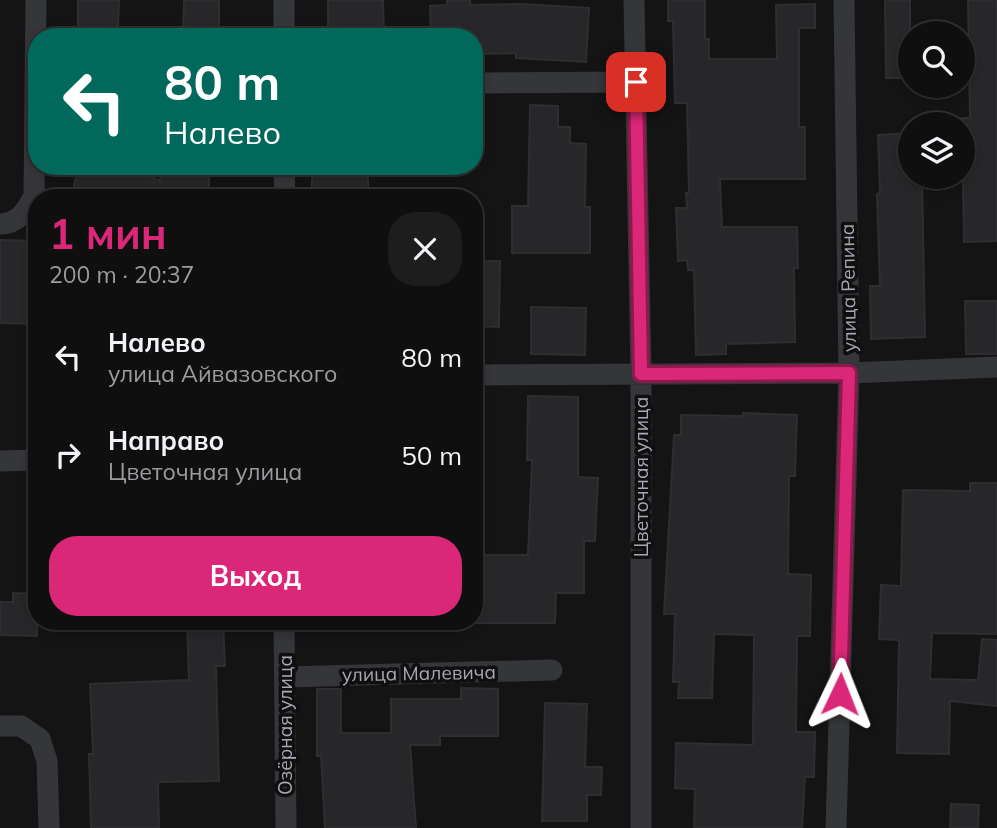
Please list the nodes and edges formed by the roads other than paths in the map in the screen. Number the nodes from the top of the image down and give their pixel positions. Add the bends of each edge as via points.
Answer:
1 (36, 0) edge
2 (284, 0) edge
3 (634, 0) edge
4 (844, 0) edge
5 (36, 28) edge
6 (284, 28) edge
7 (636, 82) junction
8 (483, 83) edge
9 (28, 207) edge
10 (0, 224) edge
11 (997, 367) edge
12 (849, 373) junction
13 (641, 374) junction
14 (483, 375) edge
15 (28, 460) edge
16 (0, 461) edge
17 (284, 630) edge
18 (552, 670) dead end
19 (285, 677) junction
20 (0, 726) edge
21 (49, 828) edge
22 (286, 828) edge
23 (641, 828) edge
24 (836, 828) edge

1 - 5 street
2 - 6 street
3 - 7 street, Цветочная улица
4 - 12 street, улица Репина
7 - 8 street
7 - 13 street, Цветочная улица
9 - 10 street via 9,224
11 - 12 street
12 - 13 street
12 - 24 street, улица Репина
13 - 14 street
13 - 23 street, Цветочная улица
15 - 16 street
17 - 19 street, Озёрная улица
18 - 19 street, улица Малевича
19 - 22 street, Озёрная улица
20 - 21 street via 21,726 40,739 47,761

